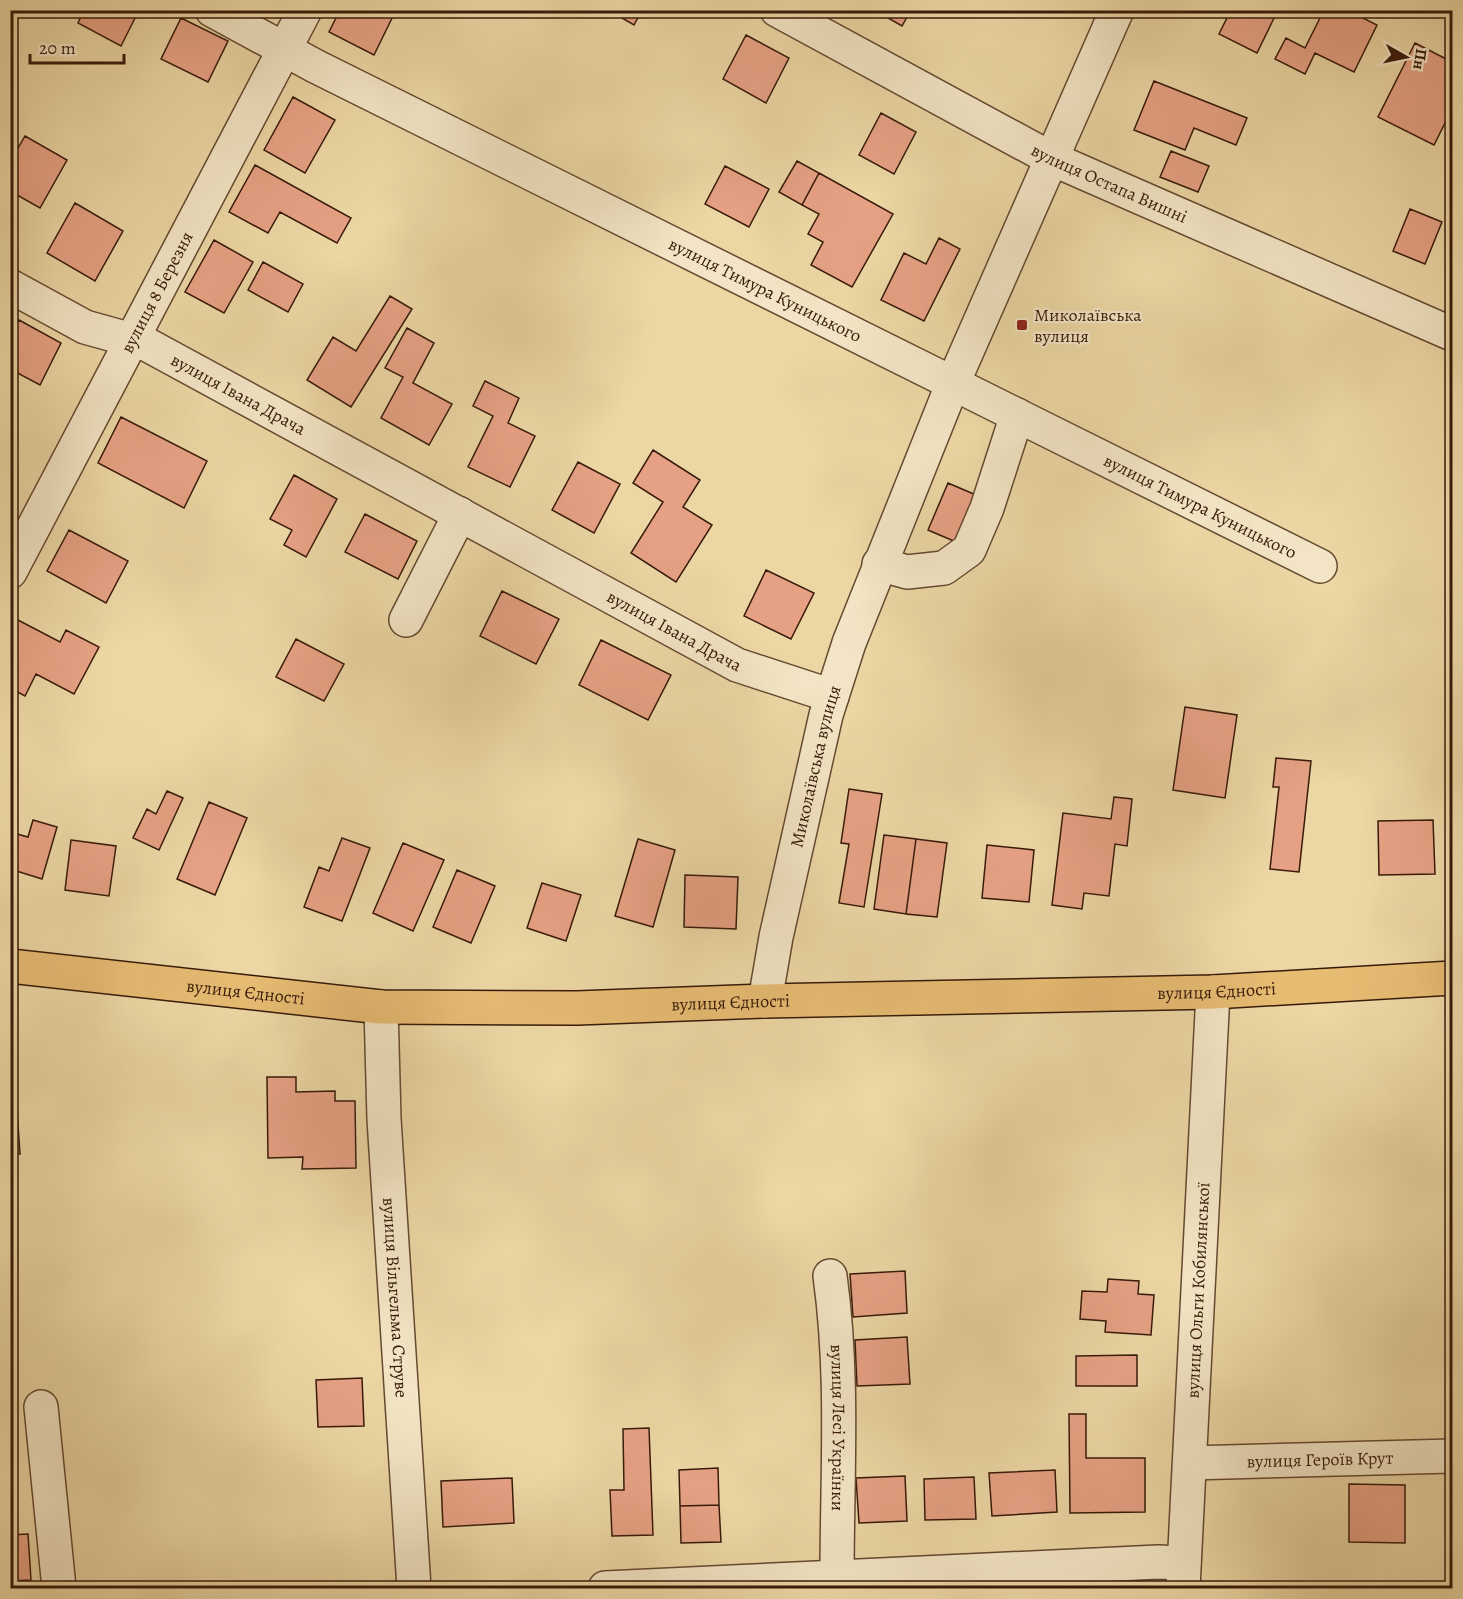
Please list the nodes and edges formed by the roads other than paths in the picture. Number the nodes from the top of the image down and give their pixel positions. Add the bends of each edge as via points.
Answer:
1 (212, 10) edge
2 (305, 10) edge
3 (777, 10) edge
4 (1117, 10) edge
5 (285, 49) junction
6 (1050, 158) junction
7 (10, 286) edge
8 (1452, 334) edge
9 (131, 342) junction
10 (953, 383) junction
11 (1017, 415) junction
12 (460, 514) junction
13 (879, 564) junction
14 (1320, 566) dead end
15 (10, 572) edge
16 (406, 620) dead end
17 (832, 696) junction
18 (10, 966) edge
19 (1452, 978) edge
20 (1213, 992) junction
21 (765, 1001) junction
22 (381, 1007) junction
23 (830, 1276) dead end
24 (41, 1407) dead end
25 (1452, 1456) edge
26 (1190, 1462) junction
27 (1184, 1576) edge
28 (837, 1577) junction
29 (59, 1588) edge
30 (414, 1588) edge
31 (605, 1588) edge

1 - 5 street, вулиця Тимура Куницького
2 - 5 street, вулиця 8 Березня
3 - 6 street, вулиця Остапа Вишні
4 - 6 street, Миколаївська вулиця
5 - 9 street, вулиця 8 Березня
5 - 10 street, вулиця Тимура Куницького
6 - 8 street, вулиця Остапа Вишні
6 - 10 street, Миколаївська вулиця
7 - 9 street, вулиця Івана Драча via 85,327
9 - 12 street, вулиця Івана Драча via 146,344
9 - 15 street, вулиця 8 Березня
10 - 11 street, вулиця Тимура Куницького
10 - 13 street, Миколаївська вулиця
11 - 13 street via 969,550 944,568 907,572
11 - 14 street, вулиця Тимура Куницького
12 - 16 street
12 - 17 street, вулиця Івана Драча via 737,664
13 - 17 street, Миколаївська вулиця
17 - 21 street, Миколаївська вулиця
18 - 22 main road, вулиця Єдності
19 - 20 main road, вулиця Єдності
20 - 21 main road, вулиця Єдності
20 - 26 street, вулиця Ольги Кобилянської
21 - 22 main road, вулиця Єдності via 577,1008
22 - 30 street, вулиця Вільгельма Струве via 382,1095
23 - 28 street, вулиця Лесі Українки via 839,1372
24 - 29 street
25 - 26 street, вулиця Героїв Крут
26 - 27 street, вулиця Ольги Кобилянської
27 - 28 street via 1158,1562
28 - 31 street

